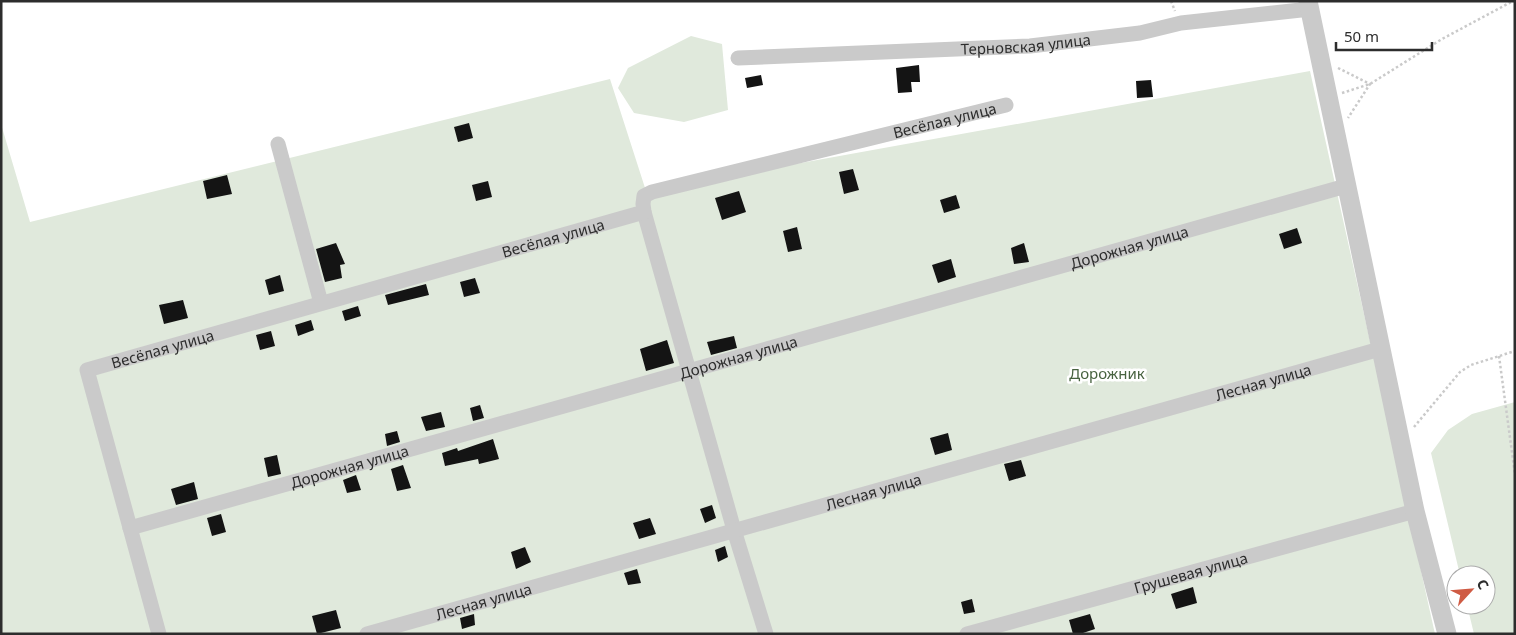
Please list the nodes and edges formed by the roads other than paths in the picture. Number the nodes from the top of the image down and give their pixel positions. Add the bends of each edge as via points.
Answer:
1 (1309, 5) edge
2 (738, 58) dead end
3 (1006, 105) dead end
4 (278, 144) dead end
5 (1346, 186) junction
6 (644, 212) junction
7 (321, 303) junction
8 (1380, 349) junction
9 (690, 370) junction
10 (1415, 511) junction
11 (130, 528) junction
12 (734, 530) junction
13 (159, 634) edge
14 (367, 634) edge
15 (766, 634) edge
16 (967, 634) edge
17 (1447, 634) edge

1 - 2 street, Терновская улица via 1140,33 1030,46
1 - 5 street
3 - 6 street, Весёлая улица via 652,192 644,196
4 - 7 street
5 - 8 street
5 - 9 street, Дорожная улица
6 - 7 street, Весёлая улица
6 - 9 street
7 - 11 street, Весёлая улица via 87,370
8 - 10 street
8 - 12 street, Лесная улица
9 - 11 street, Дорожная улица
9 - 12 street
10 - 16 street, Грушевая улица
10 - 17 street
11 - 13 street
12 - 14 street, Лесная улица
12 - 15 street

